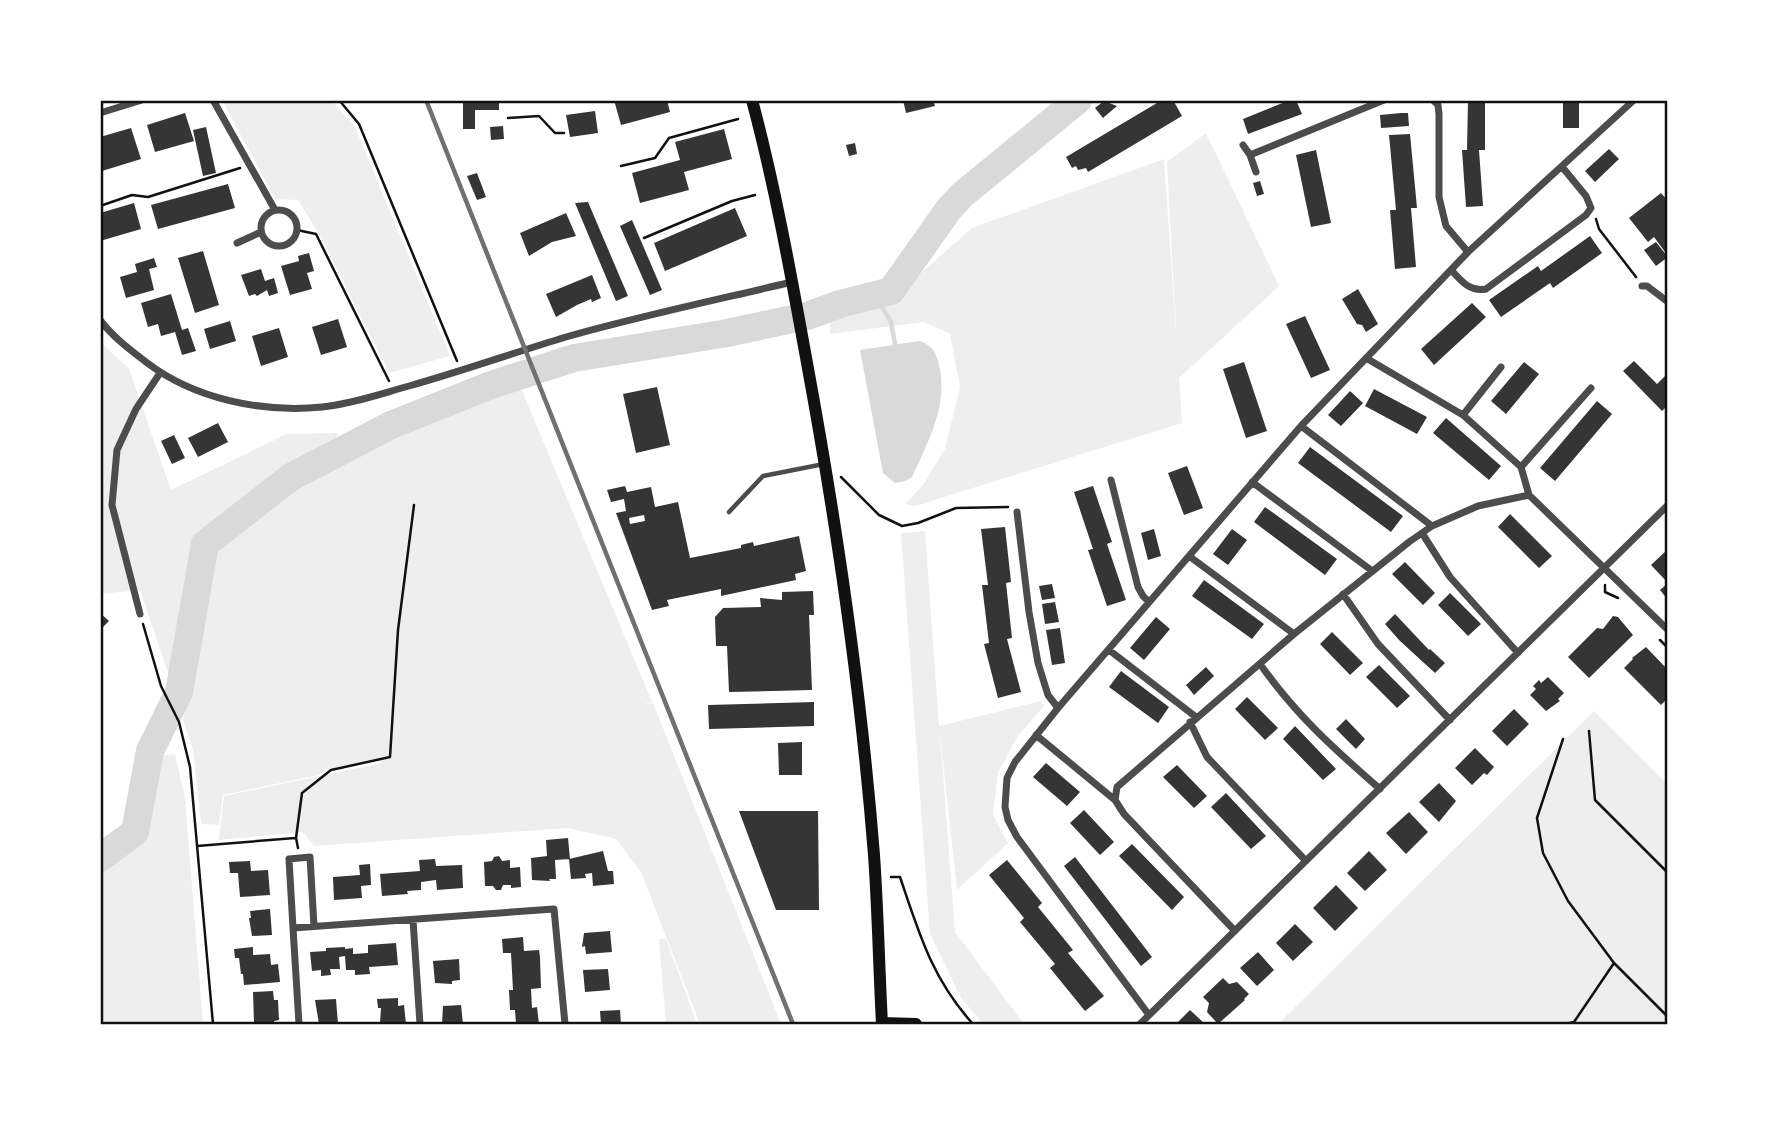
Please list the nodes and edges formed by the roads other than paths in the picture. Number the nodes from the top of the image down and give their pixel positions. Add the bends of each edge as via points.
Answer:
1 (142, 100) edge
2 (213, 100) edge
3 (751, 100) edge
4 (1384, 100) edge
5 (1433, 100) edge
6 (1634, 100) edge
7 (100, 113) edge
8 (1243, 145) dead end
9 (1250, 155) junction
10 (1563, 168) junction
11 (1256, 172) dead end
12 (275, 210) junction
13 (261, 232) junction
14 (237, 243) dead end
15 (1468, 252) junction
16 (1451, 270) junction
17 (792, 282) junction
18 (1642, 286) road end
19 (1668, 302) edge
20 (100, 320) edge
21 (1366, 358) junction
22 (1501, 367) dead end
23 (160, 373) junction
24 (1591, 388) dead end
25 (1463, 415) junction
26 (1301, 426) junction
27 (825, 463) junction
28 (1521, 467) junction
29 (1111, 480) dead end
30 (1252, 482) junction
31 (1529, 495) junction
32 (1668, 505) edge
33 (729, 512) dead end
34 (1017, 512) road end
35 (1432, 526) junction
36 (1422, 533) junction
37 (1189, 556) junction
38 (1605, 568) junction
39 (1371, 570) junction
40 (1343, 594) junction
41 (1149, 602) junction
42 (139, 614) road end
43 (1668, 630) edge
44 (1294, 634) junction
45 (1109, 650) junction
46 (1518, 653) junction
47 (1260, 664) junction
48 (1058, 708) junction
49 (1193, 719) junction
50 (1450, 720) junction
51 (1036, 735) junction
52 (1380, 789) junction
53 (1115, 800) junction
54 (1306, 862) junction
55 (413, 920) junction
56 (314, 926) junction
57 (293, 928) junction
58 (1235, 931) junction
59 (1149, 1015) junction
60 (299, 1024) edge
61 (421, 1024) edge
62 (565, 1024) edge
63 (882, 1024) edge
64 (916, 1024) edge
65 (1140, 1024) edge

1 - 7 street
2 - 12 street
3 - 17 main road
4 - 9 street
5 - 15 street via 1440,114 1439,197 1446,226
6 - 10 street
8 - 9 street
9 - 11 street
10 - 15 street
10 - 16 street via 1586,196 1591,208 1586,215 1486,289 1470,289
12 - 13 street via 264,216
12 - 13 street via 292,215 297,230 293,239 279,246 269,243
13 - 14 street
15 - 16 street
16 - 21 street
17 - 23 street via 616,323 461,371 322,407 263,406 199,393
17 - 27 main road
18 - 19 street
20 - 23 street via 111,335
21 - 25 street
21 - 26 street
22 - 25 street
23 - 42 street via 117,450 112,505
24 - 28 street
25 - 28 street
26 - 30 street
26 - 35 street
27 - 33 lane via 763,476
27 - 63 main road via 863,740
28 - 31 street
29 - 41 street via 1138,587
30 - 37 street
30 - 39 street
31 - 35 street via 1478,506
31 - 38 street
32 - 38 street
34 - 48 street via 1038,663 1048,695
35 - 36 street
36 - 39 street
36 - 46 street via 1450,577
37 - 41 street
37 - 44 street
38 - 43 street
38 - 46 street
39 - 40 street
40 - 44 street
40 - 50 street via 1378,644
41 - 45 street
44 - 47 street
45 - 48 street
45 - 49 street
46 - 50 street
47 - 49 street
47 - 52 street via 1292,707
48 - 51 street
49 - 53 street via 1121,783
49 - 54 street via 1207,757
50 - 52 street
51 - 53 street
51 - 59 street via 1007,778 1009,820
52 - 54 street
53 - 58 street
54 - 58 street
55 - 56 street
55 - 61 street
55 - 62 street via 554,909
56 - 57 street
56 - 57 street via 310,857 289,859
57 - 60 street
58 - 59 street
59 - 65 street
63 - 64 main road

